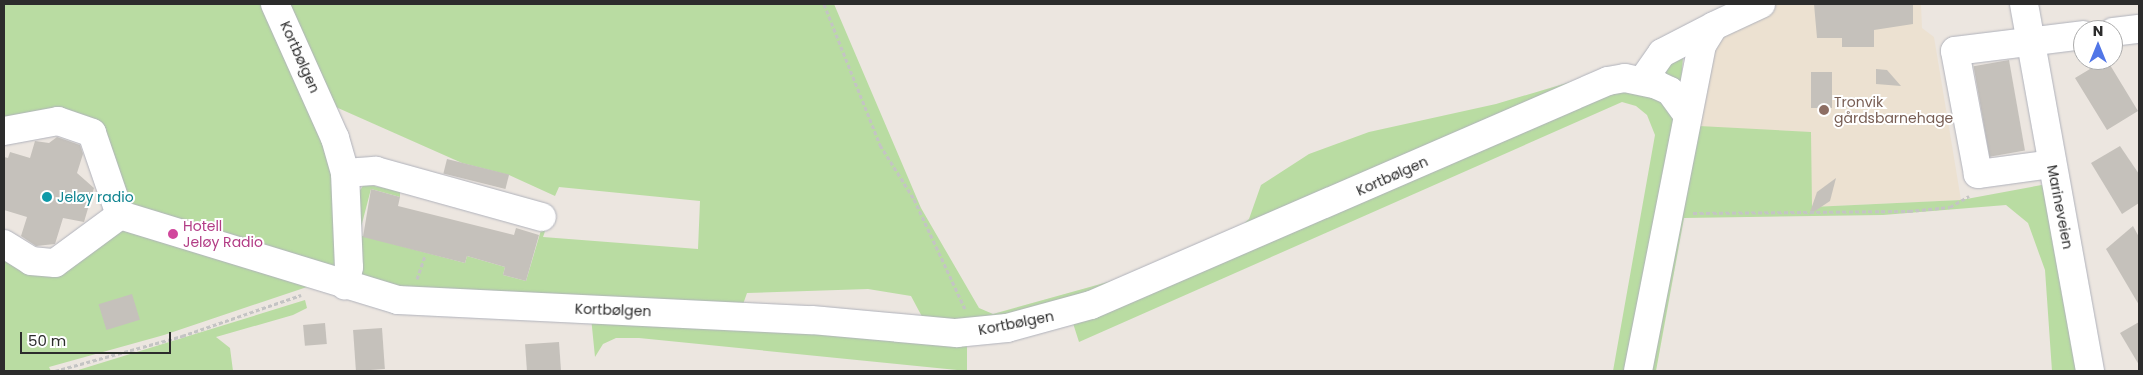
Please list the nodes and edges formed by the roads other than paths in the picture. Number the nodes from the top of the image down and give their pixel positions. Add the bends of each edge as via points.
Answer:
1 (276, 4) edge
2 (1761, 4) edge
3 (2024, 4) edge
4 (1714, 26) junction
5 (2139, 29) edge
6 (2123, 31) edge
7 (2073, 37) edge
8 (2031, 42) junction
9 (1643, 80) junction
10 (1685, 112) junction
11 (4, 130) edge
12 (2052, 164) junction
13 (345, 173) junction
14 (120, 215) junction
15 (542, 217) dead end
16 (4, 244) edge
17 (336, 283) junction
18 (1638, 371) edge
19 (2090, 371) edge

1 - 13 street, Kortbølgen via 335,138
2 - 4 street
3 - 8 street, Marineveien
4 - 9 street via 1662,53
4 - 10 street via 1702,45
5 - 6 street
7 - 8 street
8 - 12 street, Marineveien
8 - 12 street via 1954,51 1978,174
9 - 10 street, Kortbølgen via 1670,91
9 - 17 street, Kortbølgen via 1608,81 1582,91 1092,305 977,332 658,312 432,304
10 - 18 street
11 - 14 street via 58,121 92,133
12 - 19 street, Marineveien
13 - 15 street via 376,171
13 - 17 street, Kortbølgen via 349,267
14 - 16 street via 54,262 32,261
14 - 17 street, Kortbølgen

